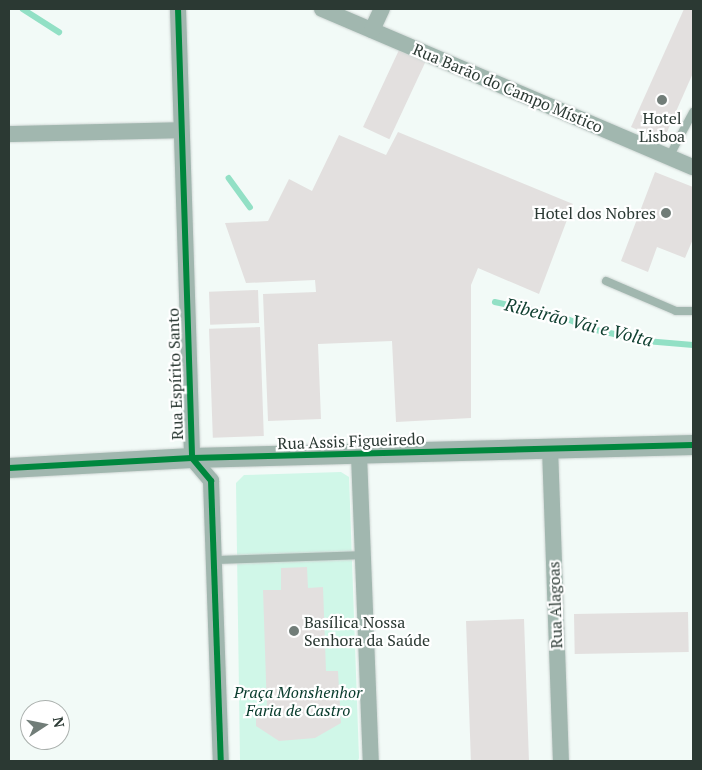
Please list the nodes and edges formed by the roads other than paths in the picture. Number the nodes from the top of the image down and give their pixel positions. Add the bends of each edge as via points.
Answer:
1 (178, 9) edge
2 (322, 9) edge
3 (382, 9) edge
4 (372, 30) junction
5 (693, 112) edge
6 (181, 130) junction
7 (9, 134) edge
8 (669, 156) junction
9 (693, 167) edge
10 (606, 280) dead end
11 (693, 311) edge
12 (693, 445) edge
13 (550, 448) junction
14 (359, 455) junction
15 (192, 458) junction
16 (9, 468) edge
17 (362, 554) junction
18 (213, 560) junction
19 (220, 761) edge
20 (371, 761) edge
21 (561, 761) edge

1 - 6 street, Rua Espírito Santo
2 - 4 street, Rua Barão do Campo Místico
3 - 4 street
4 - 8 street, Rua Barão do Campo Místico
5 - 8 lane
6 - 7 street
6 - 15 street, Rua Espírito Santo
8 - 9 street, Rua Barão do Campo Místico
10 - 11 lane via 676,311
12 - 13 street, Rua Assis Figueiredo
13 - 14 street, Rua Assis Figueiredo
13 - 21 street, Rua Alagoas
14 - 15 street, Rua Assis Figueiredo
14 - 17 street
15 - 16 street, Rua Assis Figueiredo
15 - 18 street, Rua Espírito Santo via 211,481
17 - 18 lane
17 - 20 street
18 - 19 street, Rua Espírito Santo

